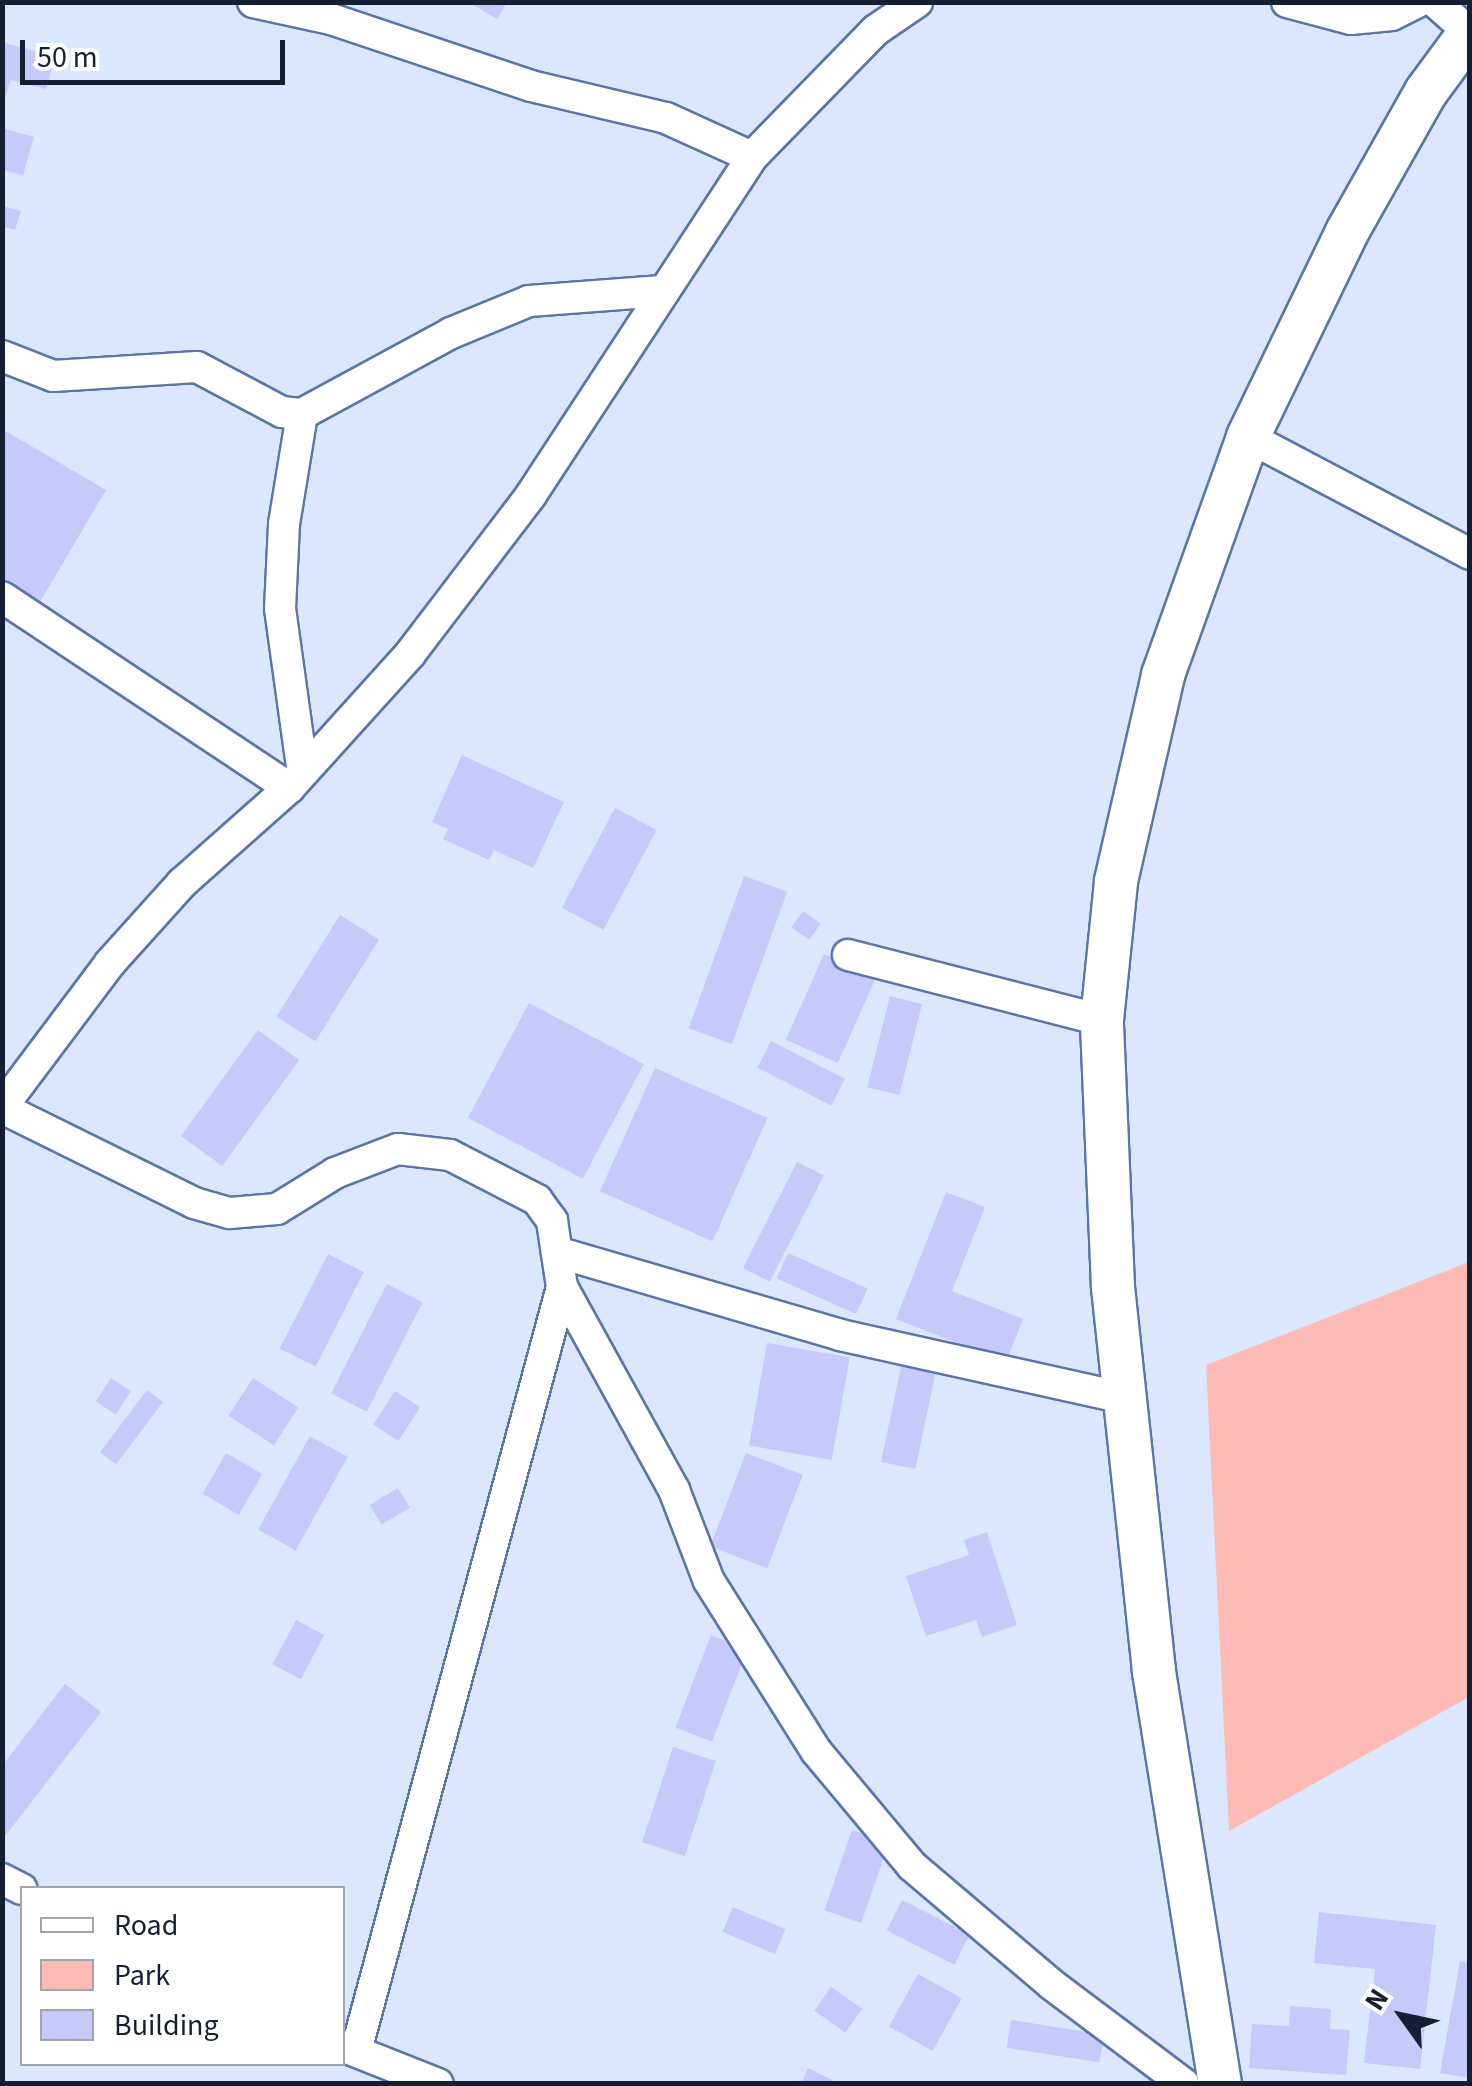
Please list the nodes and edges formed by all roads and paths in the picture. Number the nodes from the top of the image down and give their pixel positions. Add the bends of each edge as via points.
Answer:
1 (252, 2) edge
2 (918, 2) edge
3 (1287, 2) edge
4 (1417, 2) edge
5 (1435, 2) edge
6 (1469, 32) edge
7 (752, 157) junction
8 (662, 291) junction
9 (2, 356) edge
10 (302, 414) junction
11 (1248, 437) junction
12 (1470, 554) edge
13 (2, 598) edge
14 (296, 778) junction
15 (848, 955) dead end
16 (1102, 1020) junction
17 (2, 1108) edge
18 (557, 1252) junction
19 (562, 1287) junction
20 (1124, 1398) junction
21 (349, 2048) edge
22 (438, 2084) edge
23 (1184, 2084) edge
24 (1220, 2084) edge

1 - 7 street via 331,20 531,86 666,118
2 - 7 street via 876,30
3 - 4 street via 1351,19 1392,15
5 - 6 street
6 - 11 main road via 1426,92 1348,232
7 - 8 street
8 - 10 street via 529,301 451,332
8 - 14 street via 531,495 410,654
9 - 10 street via 54,376 197,367 282,412
10 - 14 street via 280,568
11 - 12 street
11 - 16 main road via 1163,675 1116,881
13 - 14 street
14 - 17 street via 182,884 110,963
15 - 16 street
16 - 20 main road
17 - 18 street via 194,1204 230,1213 277,1210 335,1174 398,1149 450,1155 537,1200 552,1220
18 - 19 street
18 - 20 street via 840,1334
19 - 21 street
19 - 23 street via 674,1490 709,1581 816,1751 912,1866 1051,1984
20 - 24 main road via 1154,1671
21 - 22 street

